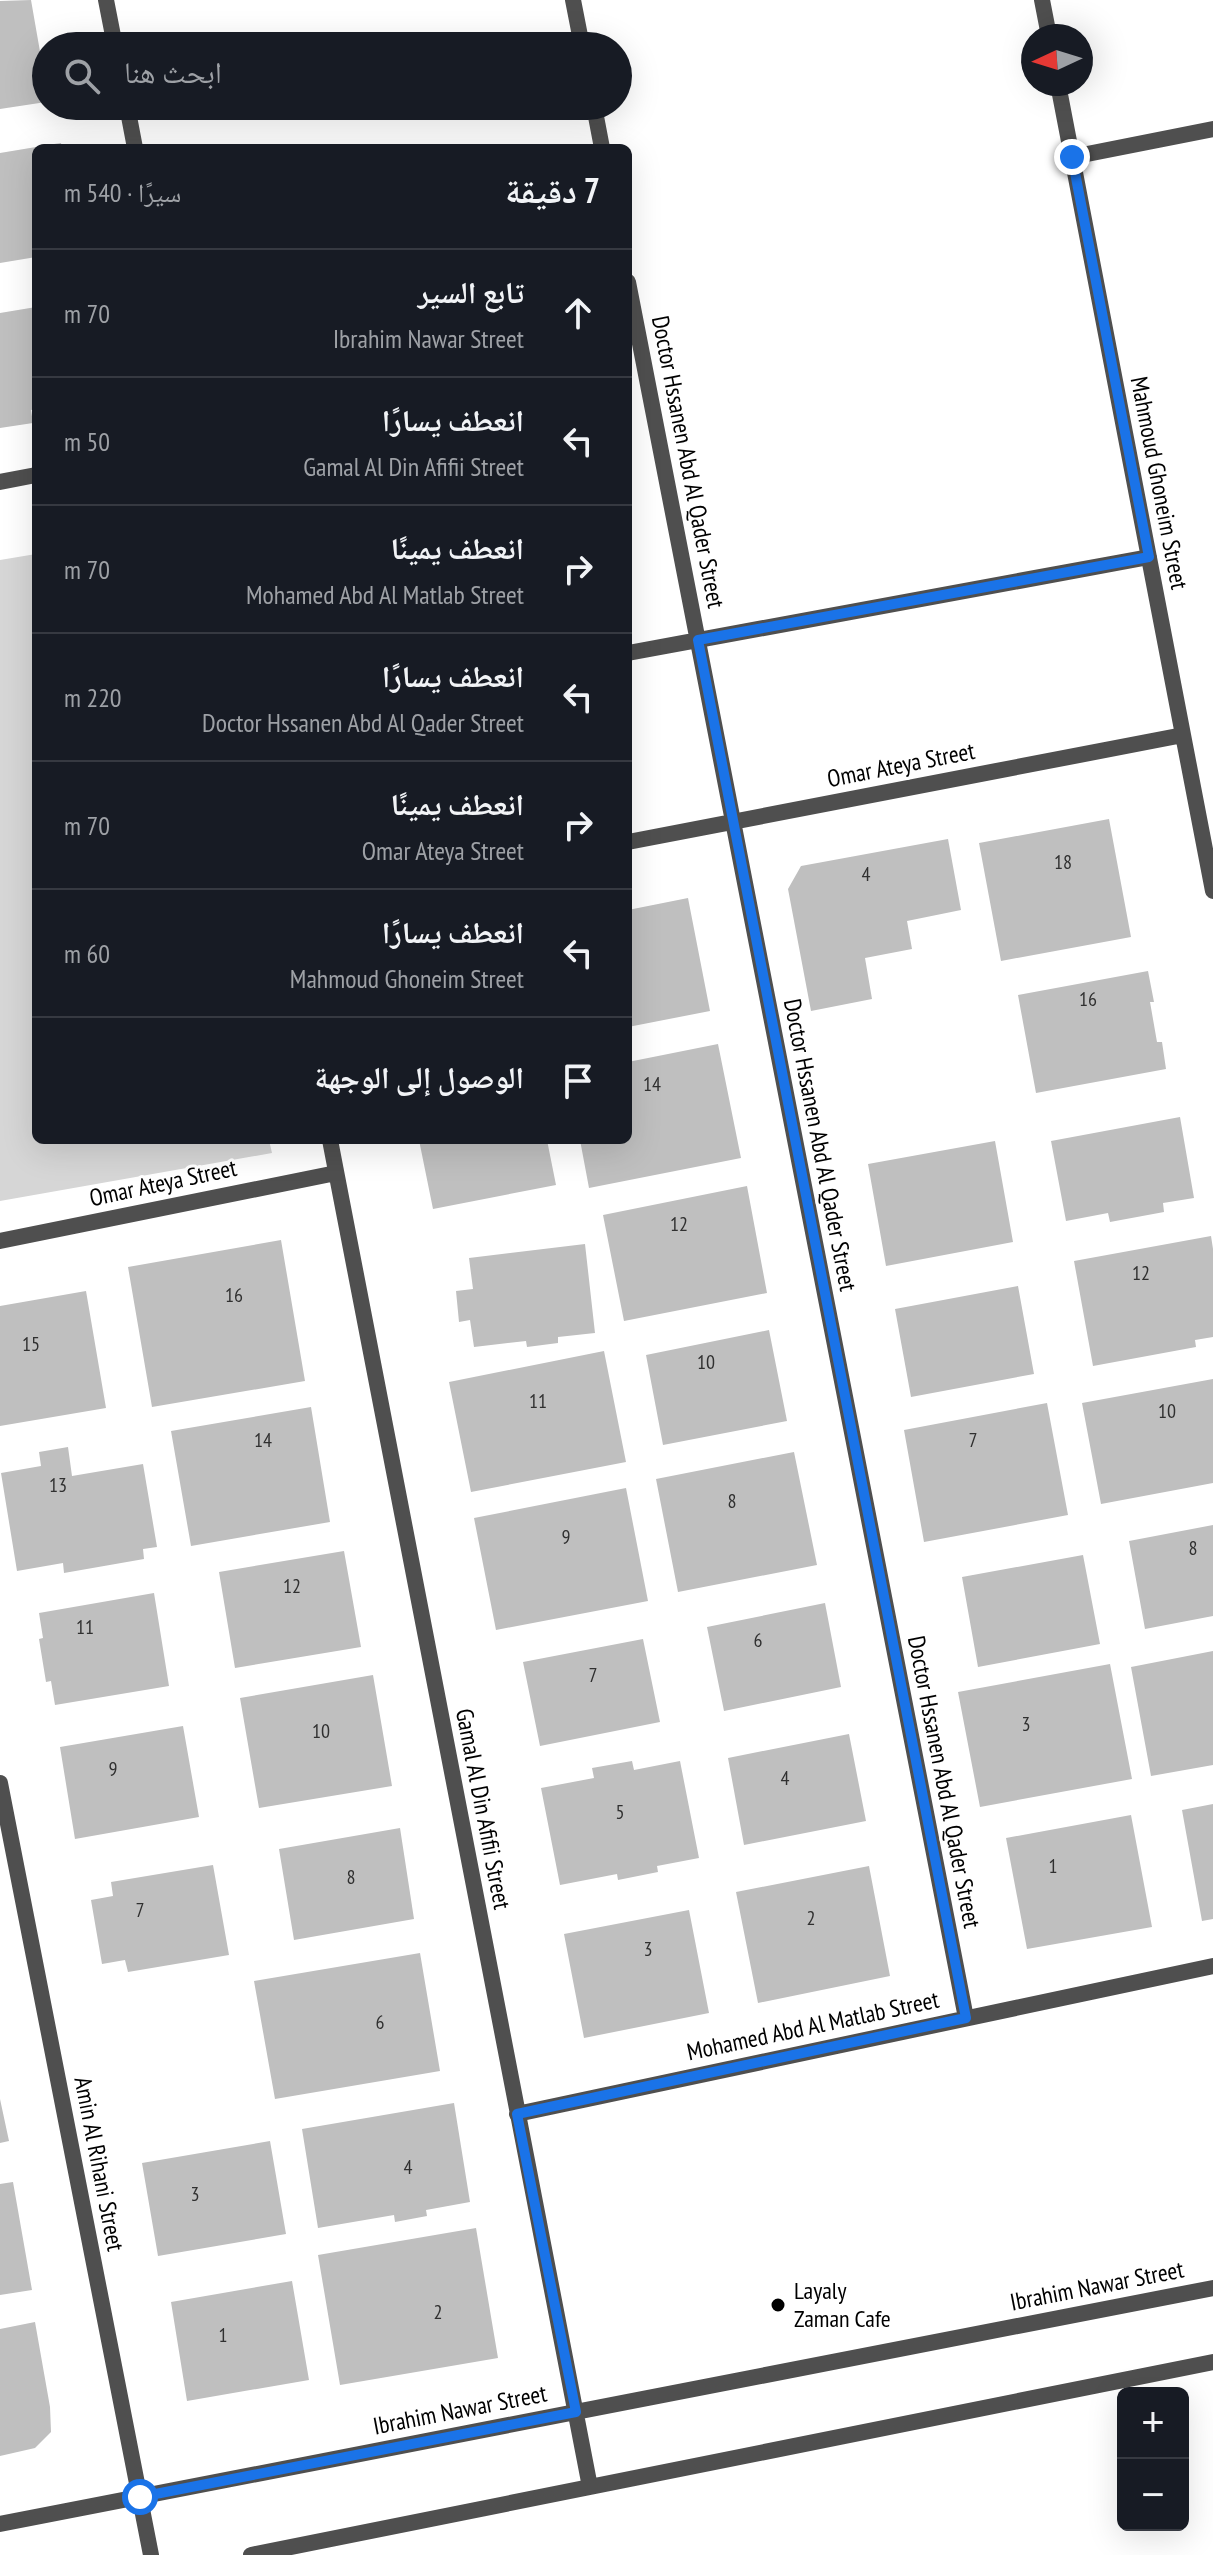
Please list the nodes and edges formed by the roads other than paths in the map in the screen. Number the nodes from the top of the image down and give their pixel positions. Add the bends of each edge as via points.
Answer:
1 (106, 0) edge
2 (573, 0) edge
3 (1042, 0) edge
4 (1047, 24) edge
5 (112, 32) edge
6 (579, 32) edge
7 (1060, 96) edge
8 (130, 120) edge
9 (597, 120) edge
10 (1213, 129) edge
11 (134, 144) edge
12 (601, 144) edge
13 (1072, 157) junction
14 (632, 302) edge
15 (32, 476) edge
16 (0, 482) edge
17 (1149, 557) junction
18 (698, 640) junction
19 (632, 652) edge
20 (1183, 735) junction
21 (733, 822) junction
22 (632, 841) edge
23 (1213, 891) edge
24 (331, 1144) edge
25 (336, 1173) junction
26 (0, 1241) edge
27 (0, 1783) edge
28 (1213, 1966) edge
29 (966, 2018) junction
30 (517, 2114) junction
31 (1213, 2288) edge
32 (1213, 2362) edge
33 (576, 2412) junction
34 (590, 2487) junction
35 (140, 2497) junction
36 (0, 2524) edge
37 (151, 2555) edge
38 (251, 2555) edge

1 - 5 street
2 - 6 street
3 - 4 street
7 - 13 street, Mahmoud Ghoneim Street
8 - 11 street
9 - 12 street
10 - 13 street
13 - 17 street, Mahmoud Ghoneim Street
14 - 18 street, Doctor Hssanen Abd Al Qader Street
15 - 16 street
17 - 18 street
17 - 20 street, Mahmoud Ghoneim Street
18 - 19 street
18 - 21 street, Doctor Hssanen Abd Al Qader Street
20 - 21 street, Omar Ateya Street
20 - 23 street, Mahmoud Ghoneim Street
21 - 22 street, Omar Ateya Street
21 - 29 street, Doctor Hssanen Abd Al Qader Street
24 - 25 street, Gamal Al Din Afifii Street
25 - 26 street, Omar Ateya Street
25 - 30 street, Gamal Al Din Afifii Street
27 - 35 street, Amin Al Rihani Street
28 - 29 street, Mohamed Abd Al Matlab Street
29 - 30 street, Mohamed Abd Al Matlab Street
30 - 33 street, Gamal Al Din Afifii Street
31 - 33 street, Ibrahim Nawar Street
32 - 34 street
33 - 34 street, Gamal Al Din Afifii Street
33 - 35 street, Ibrahim Nawar Street
34 - 38 street
35 - 36 street, Ibrahim Nawar Street
35 - 37 street, Amin Al Rihani Street

